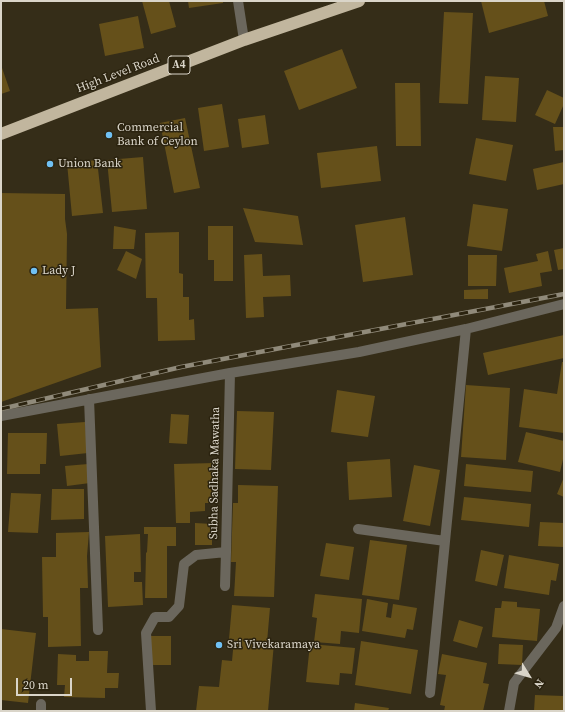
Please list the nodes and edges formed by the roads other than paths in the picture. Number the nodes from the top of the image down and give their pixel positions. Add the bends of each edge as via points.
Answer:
1 (238, 1) edge
2 (359, 1) edge
3 (244, 40) junction
4 (1, 134) edge
5 (564, 304) edge
6 (466, 329) junction
7 (230, 373) junction
8 (89, 399) junction
9 (1, 416) edge
10 (358, 530) dead end
11 (446, 541) junction
12 (226, 552) junction
13 (225, 586) dead end
14 (564, 606) edge
15 (98, 630) dead end
16 (430, 692) dead end
17 (151, 711) edge
18 (509, 711) edge

1 - 3 street
2 - 3 highway, High Level Road / A4
3 - 4 highway, High Level Road / A4
5 - 6 street
6 - 7 street via 359,352
6 - 11 street
7 - 8 street
7 - 12 street, Subha Sadhaka Mawatha
8 - 9 street
8 - 15 street
10 - 11 street
11 - 16 street
12 - 13 street
12 - 17 street, Subha Sadhaka Mawatha via 196,554 184,564 179,606 169,617 155,617 146,634
14 - 18 street via 556,628 514,683

